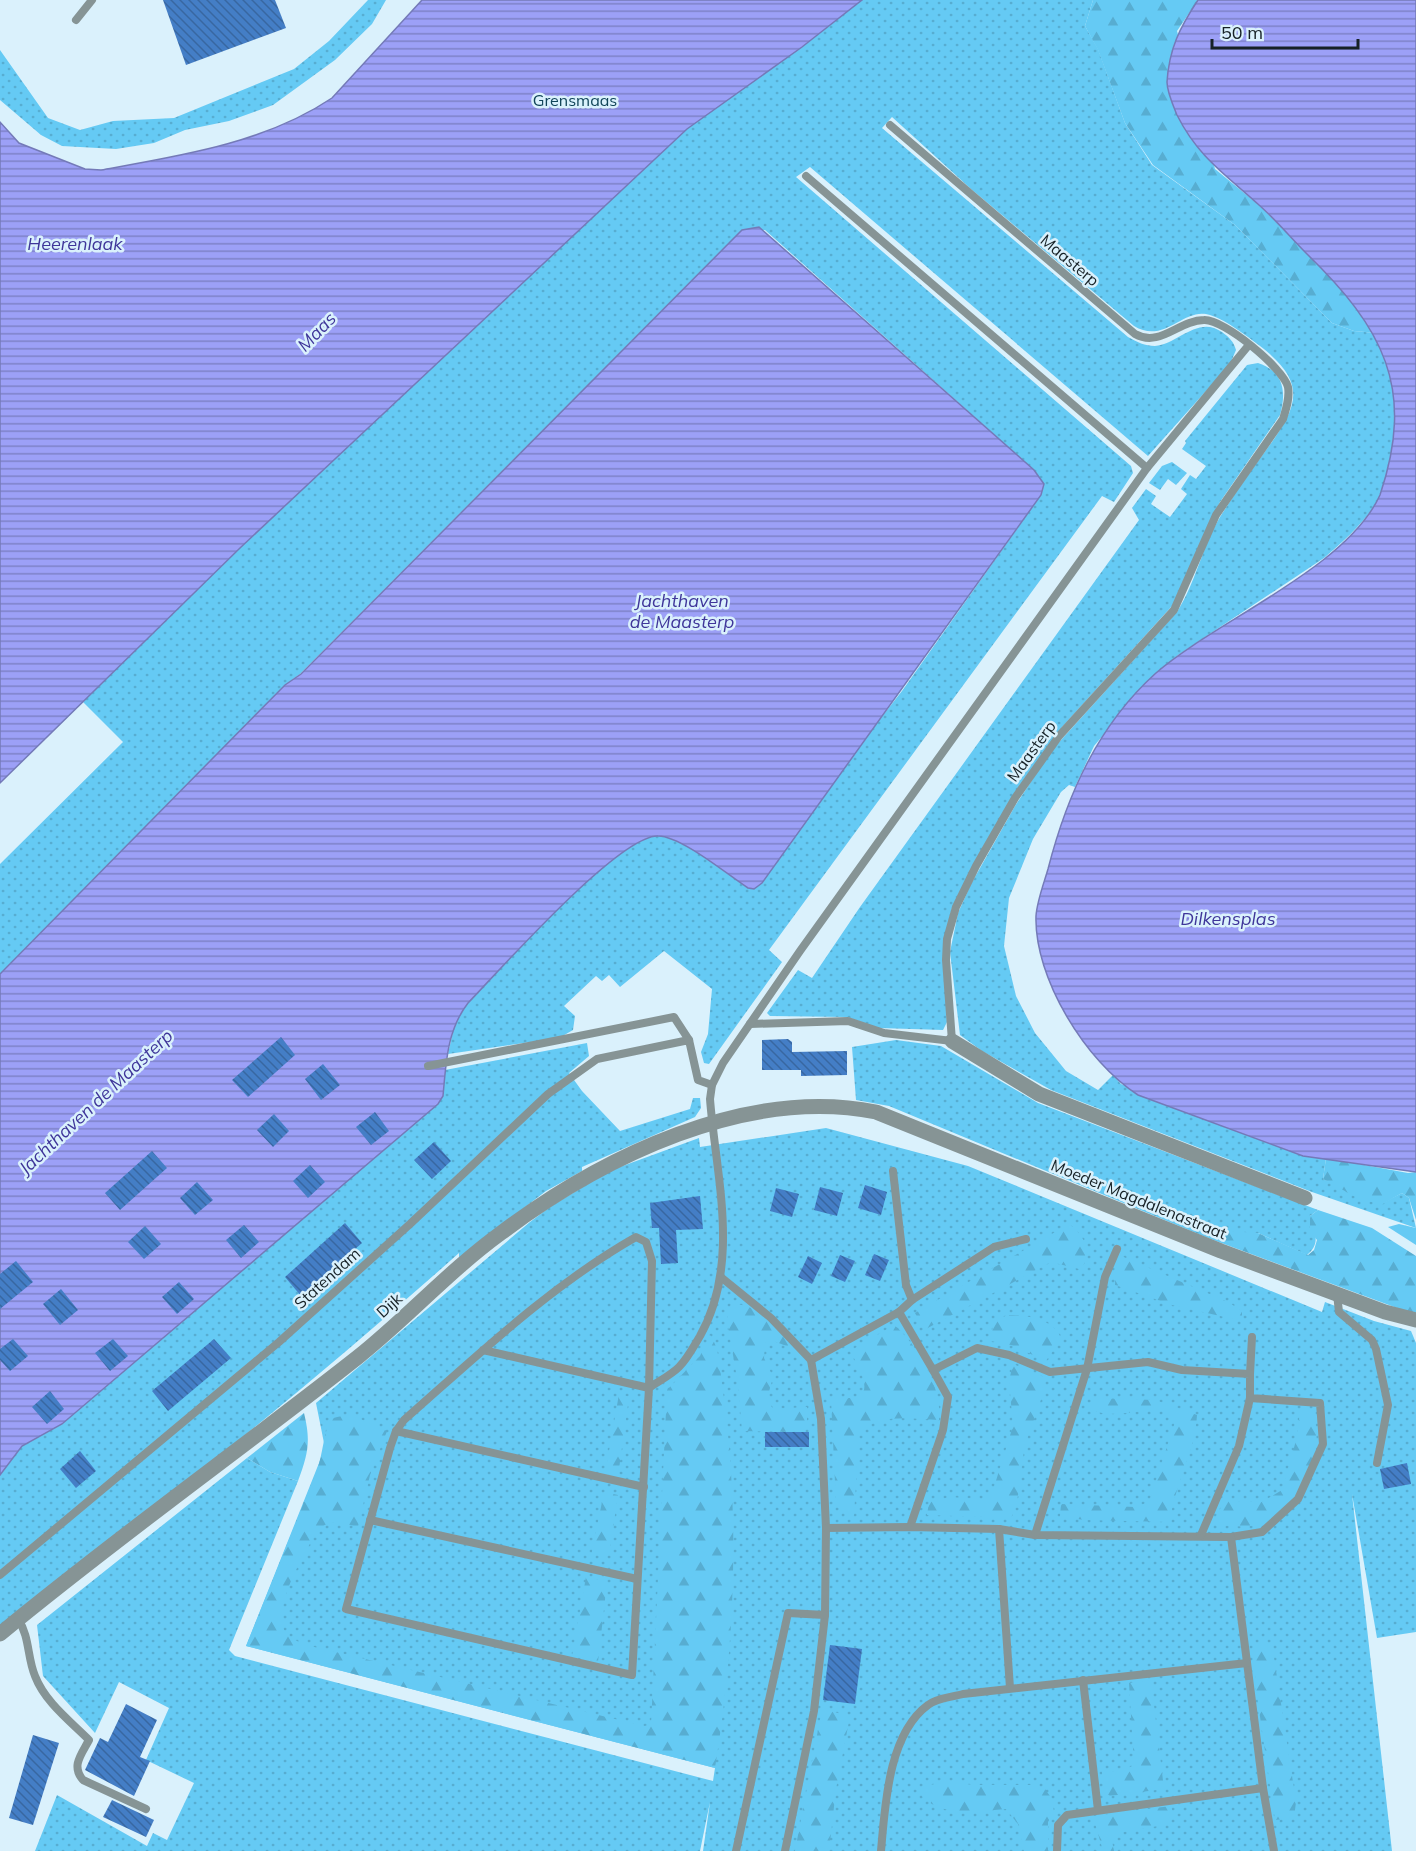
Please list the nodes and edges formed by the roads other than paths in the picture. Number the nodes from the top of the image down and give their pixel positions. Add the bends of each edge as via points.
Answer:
1 (92, 0) edge
2 (76, 20) dead end
3 (890, 125) dead end
4 (806, 176) dead end
5 (1248, 346) junction
6 (1147, 468) junction
7 (750, 1024) junction
8 (688, 1040) junction
9 (952, 1041) junction
10 (428, 1066) dead end
11 (712, 1085) junction
12 (851, 1107) joint
13 (712, 1122) junction
14 (893, 1171) dead end
15 (1305, 1198) dead end
16 (1026, 1239) dead end
17 (1117, 1249) dead end
18 (722, 1278) junction
19 (1337, 1294) junction
20 (912, 1300) junction
21 (899, 1312) junction
22 (1416, 1320) edge
23 (1252, 1337) dead end
24 (483, 1350) junction
25 (811, 1360) junction
26 (1087, 1369) junction
27 (933, 1370) junction
28 (1250, 1374) junction
29 (649, 1388) junction
30 (1250, 1398) junction
31 (396, 1431) junction
32 (1377, 1463) dead end
33 (644, 1487) junction
34 (370, 1520) junction
35 (910, 1527) junction
36 (826, 1528) junction
37 (999, 1529) junction
38 (1035, 1535) junction
39 (1201, 1535) junction
40 (1232, 1537) junction
41 (0, 1575) edge
42 (637, 1579) junction
43 (825, 1615) junction
44 (18, 1619) junction
45 (0, 1634) edge
46 (1247, 1663) junction
47 (1083, 1680) junction
48 (1010, 1688) junction
49 (1263, 1788) junction
50 (146, 1809) dead end
51 (1098, 1810) junction
52 (736, 1851) edge
53 (785, 1851) edge
54 (881, 1851) edge
55 (1057, 1851) edge
56 (1274, 1851) edge

1 - 2 lane
3 - 5 lane, Maasterp via 1135,334 1156,338 1208,320
4 - 6 lane
5 - 6 lane
5 - 9 lane, Maasterp via 1272,362 1285,380 1288,397 1282,419 1216,515 1174,610 1059,736 1015,798 976,866 956,907 947,939
6 - 7 lane
7 - 9 lane via 848,1021 884,1033
7 - 11 lane
8 - 10 lane via 674,1017
8 - 11 lane via 698,1080
8 - 41 lane, Statendam via 597,1059 548,1094 279,1342
9 - 15 street via 1039,1094
11 - 13 lane
12 - 13 street, Dijk via 788,1109
12 - 19 street, Moeder Magdalenastraat via 876,1112
13 - 18 lane via 723,1219
13 - 44 street, Dijk via 595,1172 500,1233 359,1356
14 - 20 lane via 906,1285
16 - 20 lane via 994,1247
17 - 26 lane via 1104,1277
18 - 25 lane via 771,1318
18 - 29 lane via 709,1320 691,1352 680,1366
19 - 22 street, Moeder Magdalenastraat
19 - 32 lane via 1339,1312 1372,1340 1376,1349 1388,1405
20 - 21 lane
21 - 25 lane
21 - 27 lane
23 - 28 lane
24 - 29 lane
24 - 29 lane via 542,1299 636,1237 646,1242 652,1261
24 - 31 lane
25 - 36 lane via 821,1419
26 - 27 lane via 1050,1372 1009,1355 977,1348
26 - 28 lane via 1148,1362 1182,1370
26 - 38 lane
27 - 35 lane via 948,1397 944,1430
28 - 30 lane
29 - 33 lane
30 - 39 lane via 1239,1446
30 - 40 lane via 1320,1403 1323,1444 1298,1499 1262,1532
31 - 33 lane
31 - 34 lane
33 - 42 lane
34 - 42 lane
34 - 42 lane via 346,1609 632,1675
35 - 36 lane
35 - 37 lane
36 - 43 lane
37 - 38 lane
37 - 48 lane
38 - 39 lane
39 - 40 lane
40 - 46 lane
43 - 52 lane via 788,1613
43 - 53 lane via 814,1711
44 - 45 street, Dijk
44 - 50 lane via 26,1631 34,1676 89,1740 76,1765 77,1772 83,1780
46 - 47 lane
46 - 49 lane
47 - 48 lane
47 - 51 lane
48 - 54 lane via 929,1703 916,1717 900,1745 887,1781
49 - 51 lane
49 - 56 lane
51 - 55 lane via 1067,1815 1058,1825

